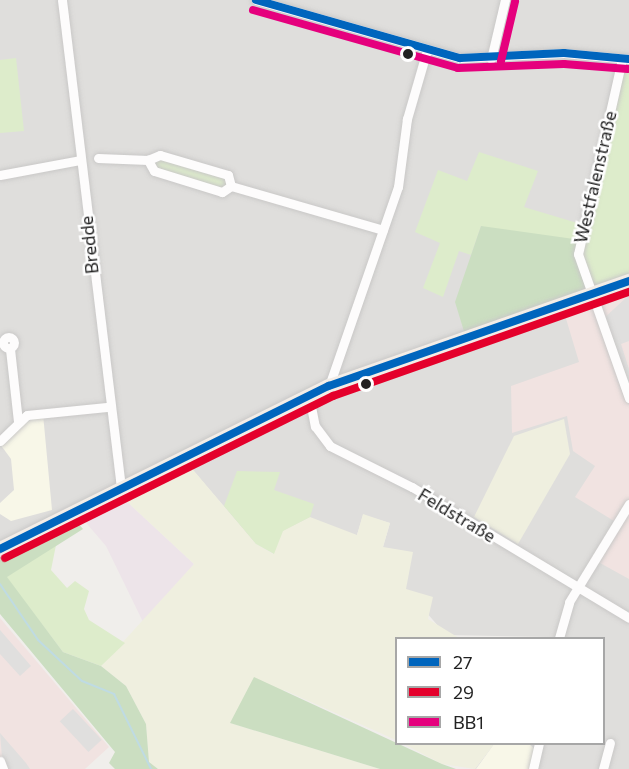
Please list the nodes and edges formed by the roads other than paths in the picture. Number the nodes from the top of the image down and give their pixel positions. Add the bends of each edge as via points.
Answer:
1 (62, 0) edge
2 (256, 0) edge
3 (505, 0) edge
4 (426, 53) junction
5 (491, 59) junction
6 (625, 59) edge
7 (98, 158) dead end
8 (80, 160) junction
9 (148, 160) junction
10 (0, 175) edge
11 (231, 186) junction
12 (383, 230) junction
13 (629, 281) edge
14 (592, 294) junction
15 (10, 349) dead end
16 (330, 386) junction
17 (309, 396) junction
18 (629, 398) edge
19 (107, 407) junction
20 (18, 421) junction
21 (0, 441) edge
22 (121, 489) junction
23 (629, 504) edge
24 (0, 549) edge
25 (577, 588) junction
26 (629, 618) edge
27 (560, 637) edge
28 (610, 742) dead end
29 (539, 745) edge
30 (0, 761) edge
31 (3, 769) edge
32 (533, 769) edge
33 (603, 769) edge

1 - 8 street, Bredde
2 - 4 street
3 - 5 street
4 - 5 street
4 - 12 street via 407,119 398,187
5 - 6 street via 564,53
6 - 14 street, Westfalenstraße via 578,255
7 - 9 street
8 - 10 street
8 - 19 street, Bredde
9 - 11 street via 153,171 222,192
9 - 11 street via 160,155 228,175
11 - 12 street
12 - 16 street
13 - 14 main road
14 - 16 main road
14 - 18 street, Westfalenstraße
15 - 20 street
16 - 17 main road
17 - 22 main road
17 - 25 street, Feldstraße via 315,426 330,446 412,487
19 - 20 street via 33,413
19 - 22 street, Bredde
20 - 21 street
22 - 24 main road
23 - 25 street
25 - 26 street, Feldstraße
25 - 27 street
28 - 33 street
29 - 32 street
30 - 31 street

